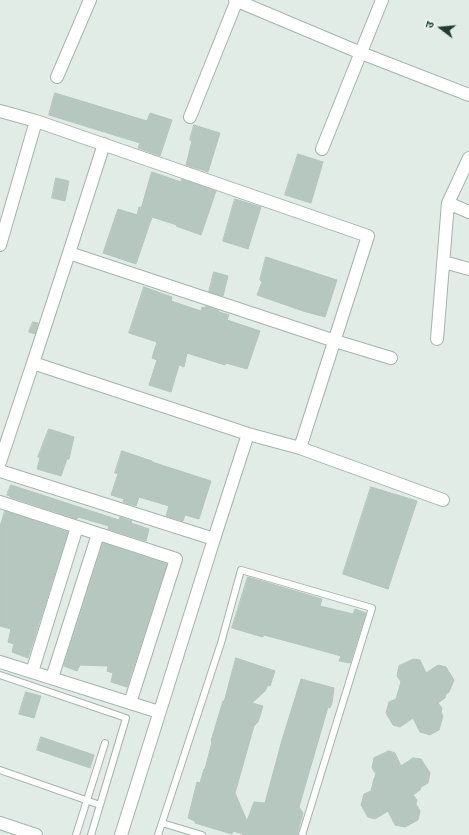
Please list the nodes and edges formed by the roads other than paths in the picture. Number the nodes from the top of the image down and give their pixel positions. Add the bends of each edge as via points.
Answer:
1 (90, 0) edge
2 (236, 0) edge
3 (382, 0) edge
4 (361, 53) junction
5 (57, 77) dead end
6 (469, 96) edge
7 (0, 111) edge
8 (190, 117) dead end
9 (36, 121) junction
10 (104, 144) junction
11 (322, 150) dead end
12 (469, 158) edge
13 (448, 204) junction
14 (469, 212) edge
15 (1, 241) edge
16 (69, 253) junction
17 (444, 262) junction
18 (469, 269) edge
19 (437, 339) dead end
20 (335, 341) junction
21 (391, 358) dead end
22 (33, 363) junction
23 (248, 434) junction
24 (300, 448) junction
25 (0, 462) edge
26 (0, 471) edge
27 (443, 500) dead end
28 (1, 505) edge
29 (77, 527) junction
30 (98, 534) junction
31 (214, 539) junction
32 (0, 662) edge
33 (32, 672) junction
34 (0, 675) edge
35 (52, 678) junction
36 (130, 703) junction
37 (158, 712) junction
38 (105, 743) dead end
39 (0, 770) edge
40 (87, 800) junction
41 (100, 805) junction
42 (0, 823) edge
43 (162, 823) junction
44 (36, 835) edge
45 (76, 835) edge
46 (91, 835) edge
47 (121, 835) edge
48 (158, 835) edge
49 (202, 835) edge
50 (302, 835) edge

1 - 5 street
2 - 4 street
2 - 8 street
3 - 4 street
4 - 6 street
4 - 11 street
7 - 9 street
9 - 10 street
9 - 15 street
10 - 16 street
10 - 20 street via 368,236
12 - 13 street
13 - 14 street
13 - 17 street
16 - 20 street
16 - 22 street
17 - 18 street
17 - 19 street
20 - 21 street
20 - 24 street
22 - 23 street
22 - 25 street
23 - 24 street
23 - 31 street
24 - 27 street
26 - 31 street
28 - 29 street
29 - 30 street
29 - 33 street
30 - 35 street
30 - 36 street via 176,559
31 - 37 street
32 - 33 street
33 - 35 street
34 - 41 lane via 126,718
35 - 36 street
36 - 37 street
37 - 47 street
38 - 40 lane
39 - 40 lane
40 - 41 lane
40 - 45 lane
41 - 46 lane
42 - 44 street
43 - 48 lane
43 - 49 lane
43 - 50 lane via 221,643 241,570 372,608

